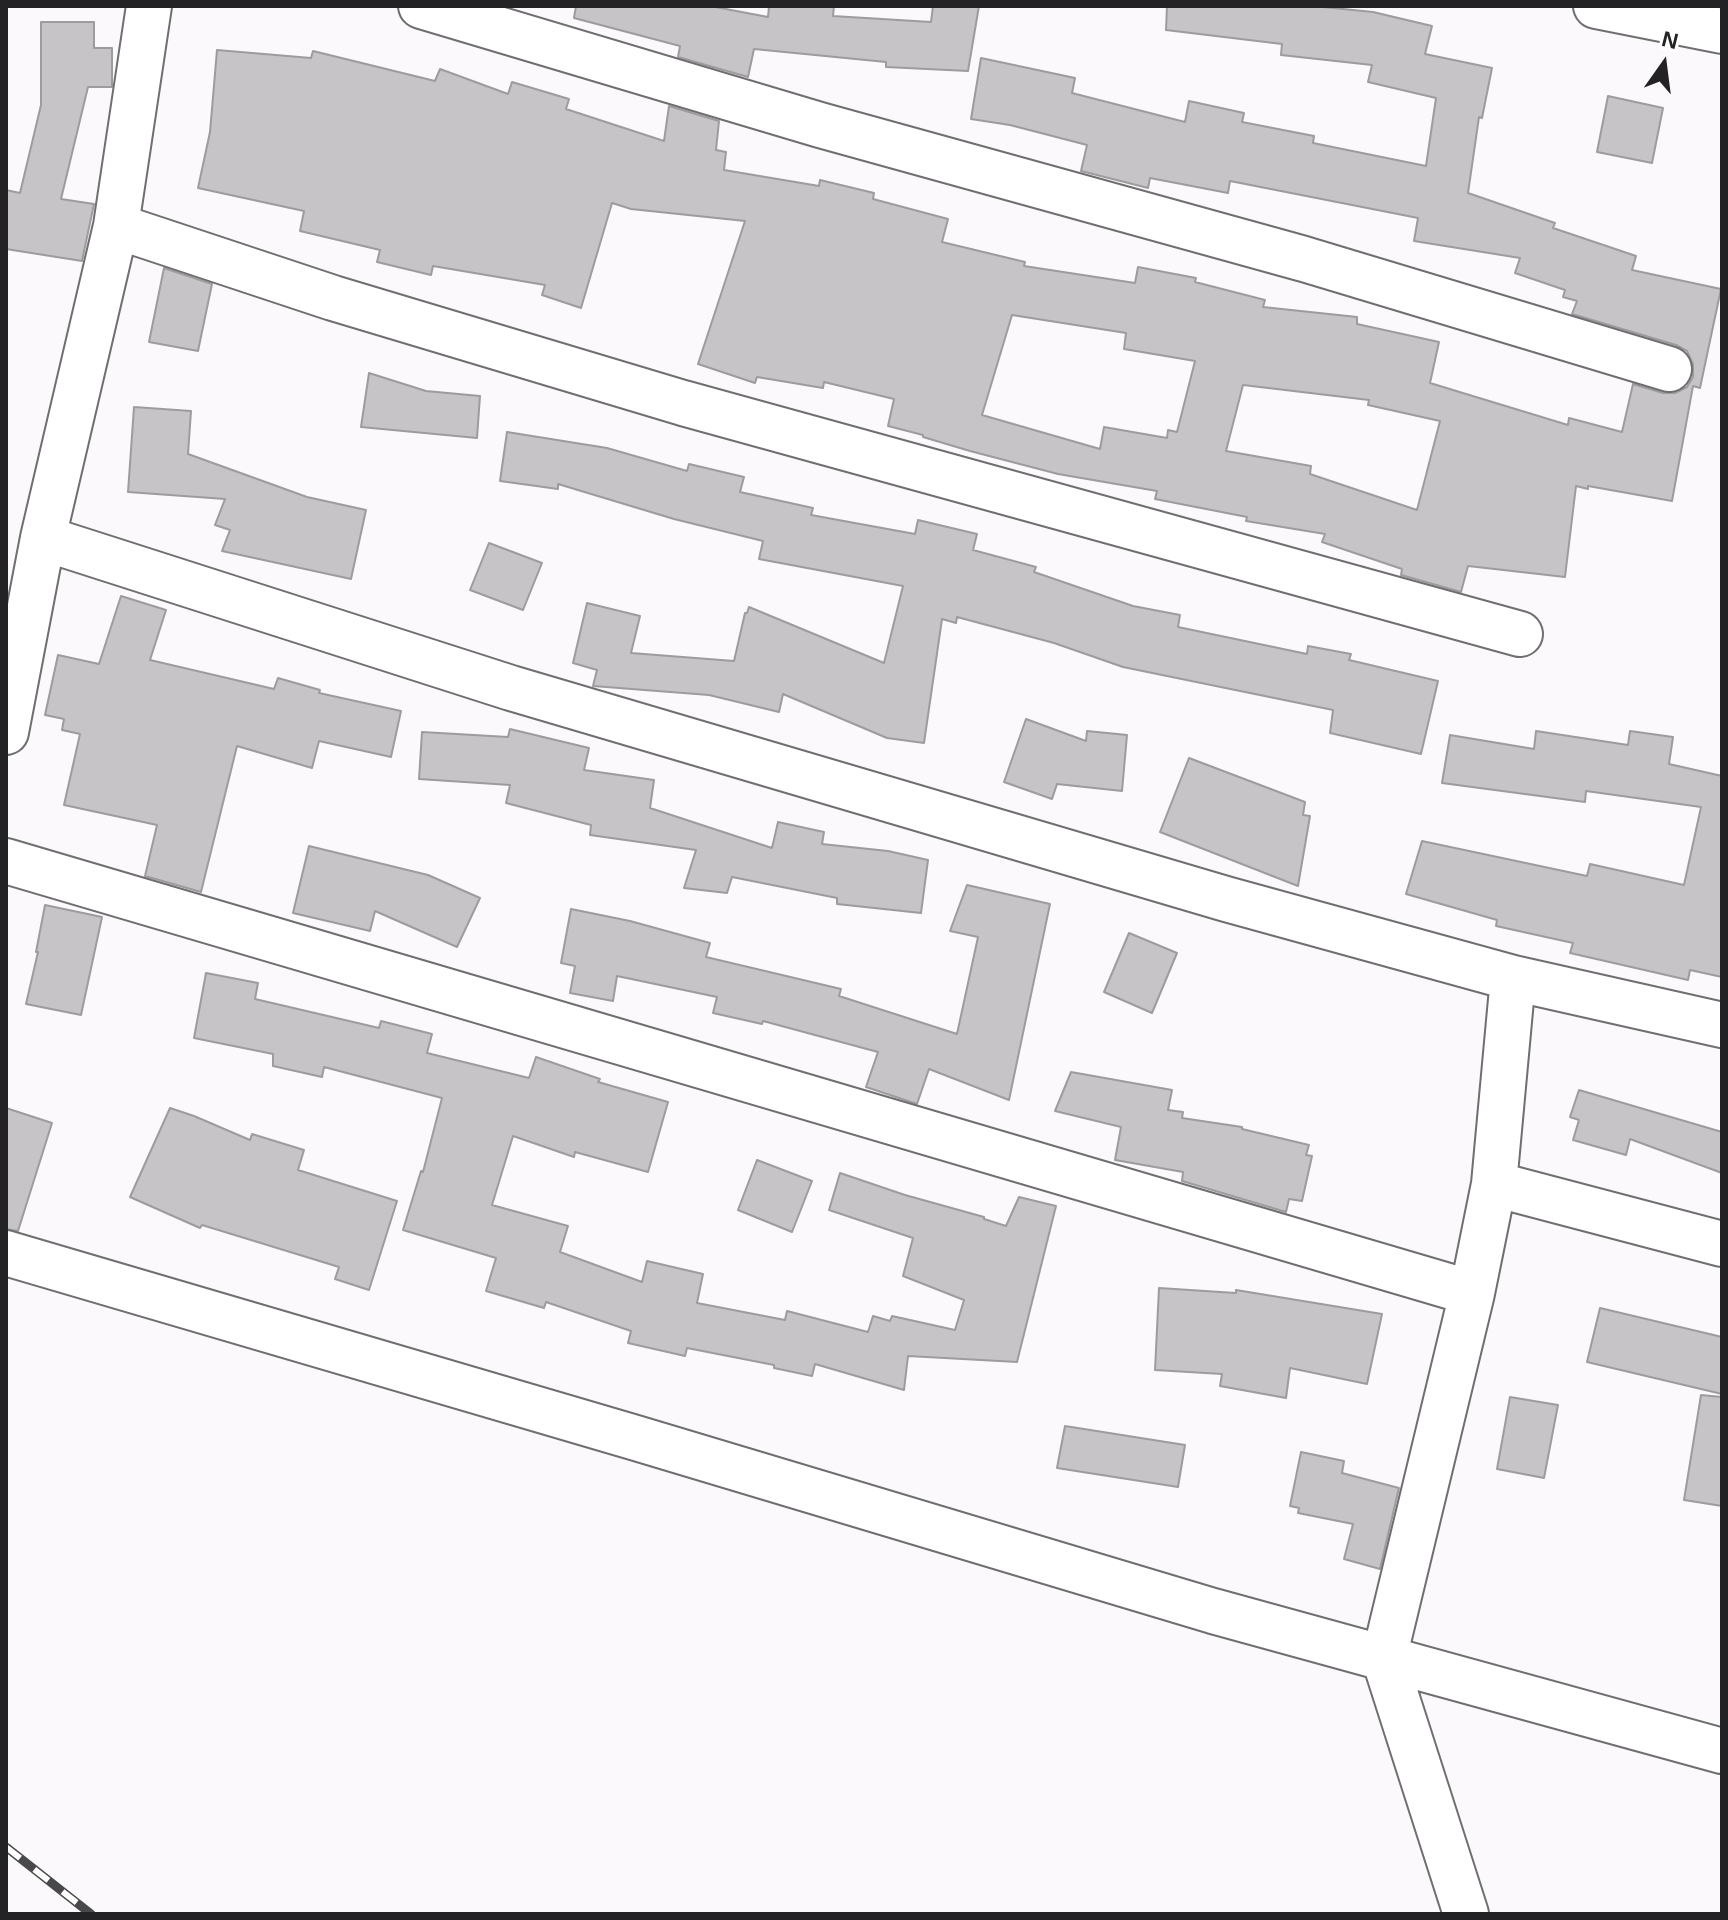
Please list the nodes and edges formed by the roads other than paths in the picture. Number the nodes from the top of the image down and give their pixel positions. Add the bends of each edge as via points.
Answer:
1 (149, 6) edge
2 (421, 6) edge
3 (1596, 6) edge
4 (1722, 31) edge
5 (116, 226) junction
6 (1669, 369) dead end
7 (43, 538) junction
8 (1520, 634) dead end
9 (6, 732) edge
10 (6, 861) edge
11 (1513, 978) junction
12 (1722, 1025) edge
13 (1494, 1184) junction
14 (1722, 1244) edge
15 (6, 1253) edge
16 (1472, 1293) junction
17 (1384, 1658) junction
18 (1722, 1751) edge
19 (1466, 1914) edge

1 - 5 street
2 - 6 street
3 - 4 street
5 - 7 street
5 - 8 street via 333,298 683,403
7 - 9 street
7 - 11 street via 511,688
10 - 16 street
11 - 12 street
11 - 13 street
13 - 14 street
13 - 16 street
15 - 17 street
16 - 17 street
17 - 18 street
17 - 19 street

